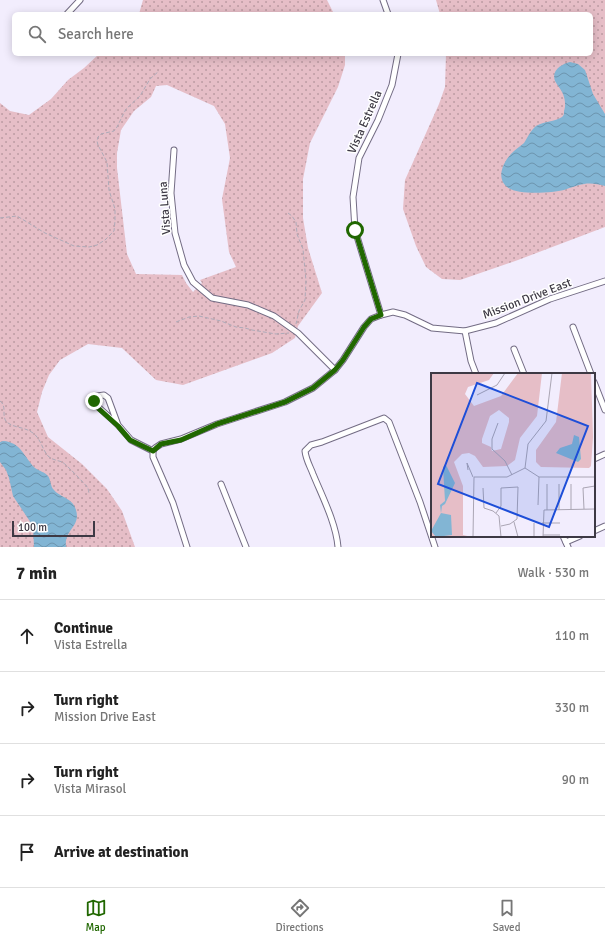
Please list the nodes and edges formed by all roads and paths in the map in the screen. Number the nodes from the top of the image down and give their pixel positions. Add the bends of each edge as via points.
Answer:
1 (80, 0) edge
2 (383, 0) edge
3 (68, 12) edge
4 (387, 12) edge
5 (398, 56) edge
6 (159, 71) dead end
7 (174, 150) dead end
8 (288, 213) dead end
9 (0, 218) edge
10 (605, 280) edge
11 (381, 315) junction
12 (176, 322) dead end
13 (296, 324) dead end
14 (573, 327) dead end
15 (290, 332) dead end
16 (465, 332) junction
17 (514, 348) dead end
18 (335, 370) junction
19 (476, 373) edge
20 (524, 373) edge
21 (591, 373) edge
22 (595, 385) edge
23 (0, 402) edge
24 (605, 410) edge
25 (118, 426) junction
26 (153, 451) junction
27 (605, 454) edge
28 (595, 459) edge
29 (221, 484) dead end
30 (89, 494) dead end
31 (605, 526) edge
32 (595, 531) edge
33 (578, 537) edge
34 (567, 544) edge
35 (187, 547) edge
36 (246, 547) edge
37 (338, 547) edge
38 (434, 547) edge

1 - 3 street
2 - 4 street
5 - 11 street, Vista Estrella via 392,85 359,158 353,197 355,230
6 - 9 path via 150,79 140,96 126,109 114,130 98,137 98,145 107,162 109,190 116,221 114,231 105,240 89,247 74,246 45,233 17,216
7 - 18 street, Vista Luna via 172,193 175,233 184,265 193,282 212,298 248,305 274,316 298,333
8 - 13 path via 296,222 297,234 303,249 306,281 305,300
10 - 16 street, Mission Drive East via 550,299 496,323
11 - 16 street, Mission Drive East via 393,312 432,328
11 - 18 street via 371,319 364,327
12 - 15 path via 199,316 252,330 282,334
14 - 21 street
16 - 19 street
17 - 20 street
18 - 26 street via 313,388 285,402 217,424 181,440 161,444
22 - 24 street
23 - 30 path via 6,422 33,433 48,456 67,464 86,485
25 - 25 street via 108,398 104,395 97,396 96,405
25 - 26 street via 130,440
26 - 35 street via 153,457 173,503
27 - 28 street
29 - 36 street
31 - 32 street
33 - 34 street
37 - 38 street via 335,530 306,461 305,451 311,445 384,418 389,422 420,502

